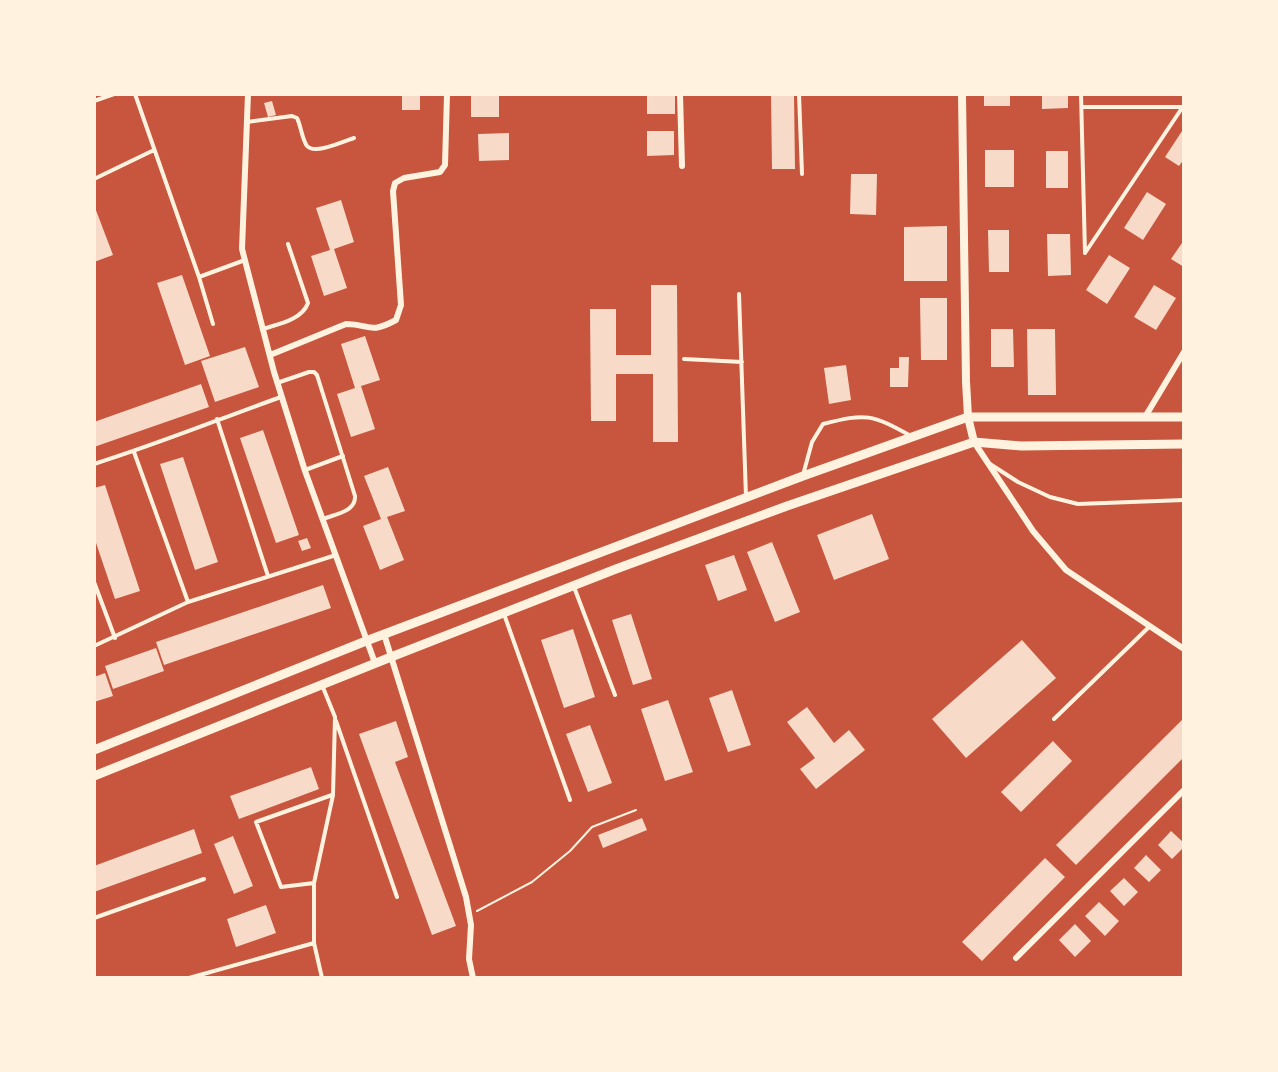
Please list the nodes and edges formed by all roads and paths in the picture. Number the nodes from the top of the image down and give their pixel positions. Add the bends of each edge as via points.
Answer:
1 (114, 94) edge
2 (135, 94) edge
3 (248, 94) edge
4 (447, 94) edge
5 (680, 94) edge
6 (799, 94) edge
7 (962, 94) edge
8 (1081, 94) edge
9 (94, 100) edge
10 (1183, 106) edge
11 (1082, 107) junction
12 (248, 122) junction
13 (354, 138) dead end
14 (154, 150) junction
15 (682, 166) dead end
16 (802, 174) dead end
17 (94, 179) edge
18 (288, 244) dead end
19 (245, 260) junction
20 (199, 277) junction
21 (740, 294) dead end
22 (213, 324) dead end
23 (263, 329) junction
24 (1184, 352) edge
25 (270, 355) junction
26 (684, 359) dead end
27 (742, 362) junction
28 (277, 383) junction
29 (281, 397) junction
30 (968, 417) junction
31 (1145, 417) junction
32 (1184, 417) edge
33 (218, 419) junction
34 (914, 437) junction
35 (974, 442) junction
36 (1184, 444) edge
37 (134, 452) junction
38 (343, 456) junction
39 (987, 462) junction
40 (94, 464) edge
41 (305, 471) junction
42 (803, 476) junction
43 (746, 498) junction
44 (1184, 500) edge
45 (323, 519) junction
46 (336, 555) junction
47 (268, 576) junction
48 (94, 582) edge
49 (573, 586) junction
50 (188, 602) junction
51 (504, 613) junction
52 (1149, 627) junction
53 (384, 634) junction
54 (115, 638) junction
55 (366, 640) junction
56 (94, 646) edge
57 (1184, 648) edge
58 (391, 657) junction
59 (375, 663) junction
60 (322, 684) junction
61 (615, 696) dead end
62 (335, 717) junction
63 (1054, 719) dead end
64 (94, 750) edge
65 (94, 776) edge
66 (1184, 790) edge
67 (333, 795) junction
68 (570, 800) dead end
69 (636, 810) dead end
70 (204, 879) dead end
71 (314, 883) junction
72 (397, 897) dead end
73 (469, 915) junction
74 (94, 918) edge
75 (314, 943) junction
76 (1016, 958) dead end
77 (189, 978) edge
78 (322, 978) edge
79 (472, 978) edge

1 - 9 lane
2 - 14 lane
3 - 12 street
4 - 25 street via 447,150 441,172 395,183 401,305 396,320 369,329 345,324
5 - 15 street
6 - 16 lane
7 - 30 street
8 - 11 lane
10 - 11 lane
10 - 11 lane via 1085,253
12 - 13 lane via 292,116 297,118 306,145 319,150
12 - 19 street via 242,249
14 - 17 lane
14 - 20 lane
18 - 23 lane via 308,303 297,317
19 - 20 lane
19 - 23 street
20 - 22 lane
21 - 27 lane
23 - 25 street
24 - 31 street
25 - 28 street
26 - 27 lane
27 - 43 lane
28 - 29 street
28 - 38 lane via 309,372 317,375
29 - 33 lane
29 - 41 street
30 - 31 main road
30 - 34 main road
30 - 35 street
31 - 32 main road
33 - 37 lane
33 - 47 lane
34 - 42 main road
34 - 42 lane via 878,418 854,416 823,424 812,442
35 - 36 main road via 1021,446
35 - 39 street
35 - 49 main road
37 - 40 lane
37 - 50 lane
38 - 41 lane
38 - 45 lane via 356,503
39 - 44 lane via 1050,497 1078,504
39 - 52 street via 1032,531 1066,570
41 - 45 street
42 - 43 main road
43 - 53 main road
45 - 46 street
46 - 47 lane
46 - 55 street
47 - 50 lane
48 - 54 lane
49 - 51 main road
49 - 61 lane
50 - 54 lane
51 - 58 main road
51 - 68 lane
52 - 57 street
52 - 63 lane
53 - 55 main road
53 - 58 street
54 - 56 lane
55 - 59 street
55 - 64 main road
58 - 59 main road
58 - 73 street
59 - 60 main road
60 - 62 lane
60 - 65 main road
62 - 67 lane
62 - 72 lane
66 - 76 street
67 - 71 lane
67 - 71 lane via 256,822 281,887
69 - 73 path via 592,827 532,882
70 - 74 lane
71 - 75 lane
73 - 79 street
75 - 77 lane
75 - 78 lane

